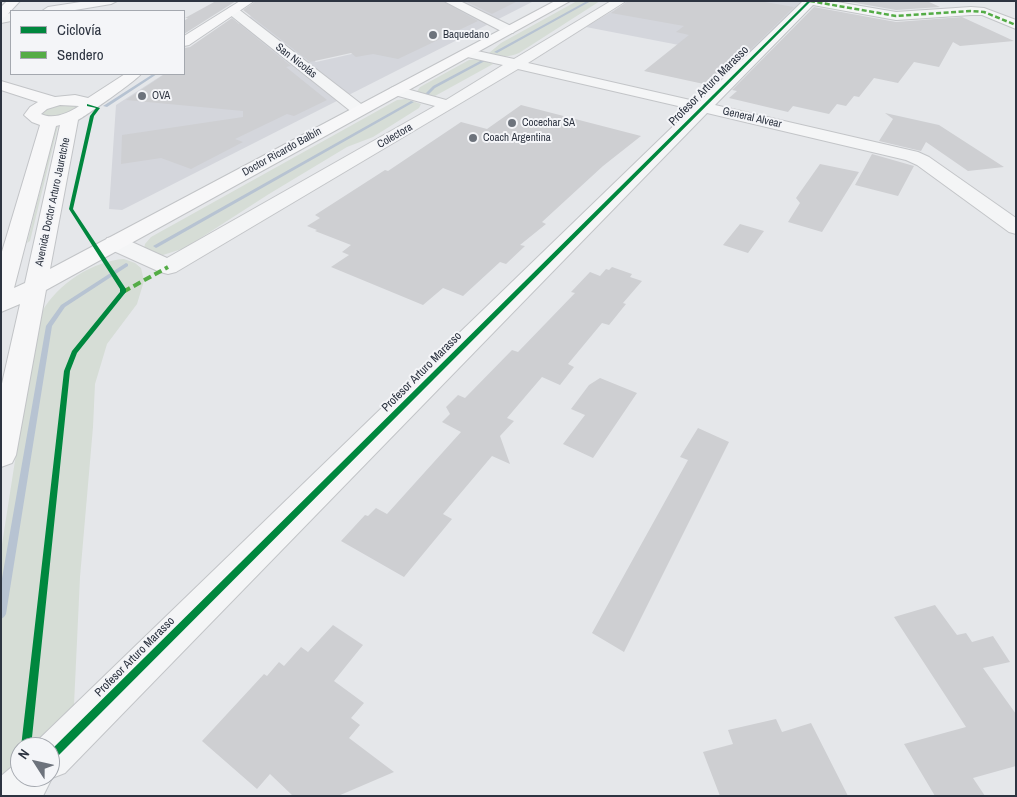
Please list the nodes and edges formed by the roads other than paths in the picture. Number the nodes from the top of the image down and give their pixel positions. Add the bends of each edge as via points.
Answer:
1 (14, 1) edge
2 (22, 1) edge
3 (111, 1) edge
4 (248, 1) edge
5 (450, 1) edge
6 (564, 1) edge
7 (620, 1) edge
8 (810, 2) edge
9 (12, 10) edge
10 (54, 10) edge
11 (233, 11) junction
12 (6, 16) edge
13 (1016, 25) edge
14 (509, 30) junction
15 (185, 41) edge
16 (468, 53) junction
17 (517, 64) junction
18 (132, 75) edge
19 (1, 85) edge
20 (396, 91) junction
21 (1, 96) edge
22 (55, 102) junction
23 (448, 105) junction
24 (78, 107) junction
25 (704, 107) junction
26 (359, 110) junction
27 (44, 114) junction
28 (1016, 228) edge
29 (115, 244) junction
30 (36, 286) junction
31 (1, 295) edge
32 (1, 305) edge
33 (1, 456) edge
34 (60, 748) edge
35 (21, 787) edge
36 (12, 796) edge

1 - 12 main road
2 - 9 main road
3 - 10 street
4 - 11 main road
5 - 14 street
6 - 14 main road, Doctor Ricardo Balbín
7 - 17 street, Colectora
8 - 13 street via 896,16 984,12
8 - 25 street, Profesor Arturo Marasso
11 - 15 main road
11 - 26 street, San Nicolás
14 - 16 main road, Doctor Ricardo Balbín
16 - 17 street, General Alvear
16 - 20 main road, Doctor Ricardo Balbín
17 - 23 street, Colectora
17 - 25 street, General Alvear
18 - 24 main road, Avenida Doctor Arturo Jauretche
19 - 22 main road
20 - 23 street
20 - 26 main road, Doctor Ricardo Balbín
21 - 27 main road
22 - 24 main road
22 - 27 main road
23 - 29 street, Colectora via 168,268
24 - 27 main road, Avenida Doctor Arturo Jauretche
24 - 30 main road, Avenida Doctor Arturo Jauretche
25 - 28 street, General Alvear via 912,156
25 - 34 street, Profesor Arturo Marasso
26 - 29 main road, Doctor Ricardo Balbín
27 - 31 main road, Avenida Doctor Arturo Jauretche
29 - 30 main road, Doctor Ricardo Balbín
30 - 32 main road, Doctor Ricardo Balbín
30 - 33 main road, Avenida Doctor Arturo Jauretche
35 - 36 street

